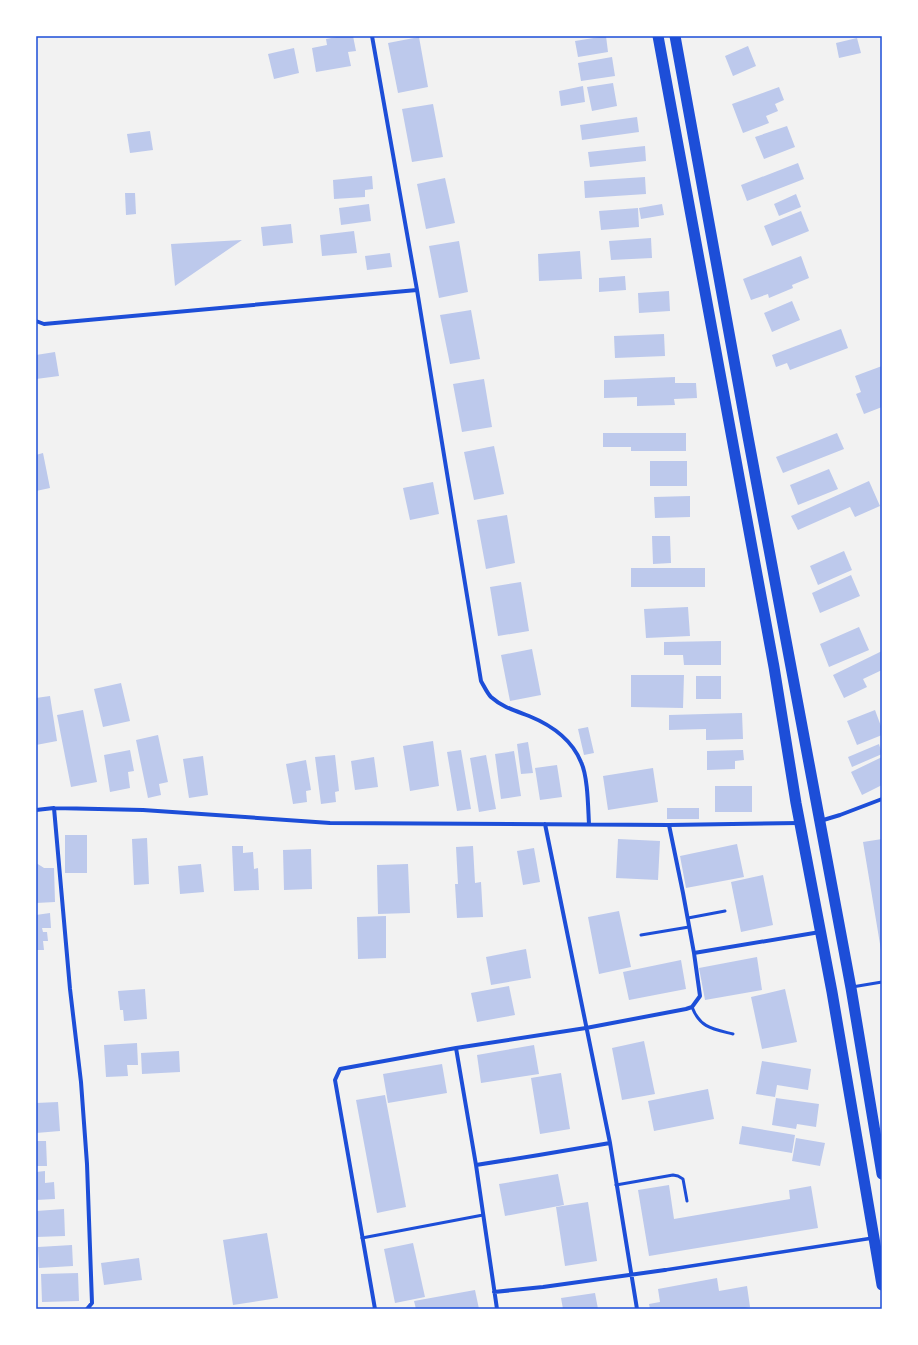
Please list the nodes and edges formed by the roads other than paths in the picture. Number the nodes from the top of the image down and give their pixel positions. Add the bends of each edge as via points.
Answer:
1 (372, 36) edge
2 (658, 36) edge
3 (675, 36) edge
4 (417, 290) junction
5 (36, 321) edge
6 (882, 799) edge
7 (54, 808) junction
8 (36, 810) edge
9 (820, 821) junction
10 (799, 822) junction
11 (545, 824) junction
12 (589, 824) junction
13 (669, 825) junction
14 (725, 911) dead end
15 (688, 918) junction
16 (689, 927) junction
17 (820, 932) junction
18 (641, 935) dead end
19 (694, 953) junction
20 (882, 982) edge
21 (851, 988) junction
22 (692, 1007) junction
23 (586, 1028) junction
24 (734, 1034) dead end
25 (456, 1048) junction
26 (610, 1143) junction
27 (476, 1165) junction
28 (882, 1174) edge
29 (616, 1185) junction
30 (686, 1201) dead end
31 (483, 1215) junction
32 (362, 1238) junction
33 (873, 1238) junction
34 (665, 1270) joint
35 (631, 1274) junction
36 (882, 1284) edge
37 (494, 1292) junction
38 (87, 1309) edge
39 (375, 1309) edge
40 (497, 1309) edge
41 (637, 1309) edge

1 - 4 street
2 - 10 highway via 774,667
3 - 9 highway
4 - 5 street via 44,324
4 - 12 street via 481,681 490,697 506,708 552,727 569,743 581,763
6 - 9 street
7 - 8 street
7 - 11 street via 144,810 330,823
7 - 38 street via 81,1082 92,1304
9 - 21 highway
10 - 13 street
10 - 17 highway
11 - 12 street
11 - 23 street
12 - 13 street
13 - 15 street
14 - 15 lane
15 - 16 street
16 - 18 lane
16 - 19 street
17 - 19 street
17 - 33 highway
19 - 22 street via 700,996
20 - 21 lane
21 - 28 highway
22 - 23 street
22 - 24 lane via 696,1018 703,1024
23 - 25 street
23 - 26 street
25 - 27 street
25 - 32 street via 340,1069 335,1080
26 - 27 street
26 - 29 street
27 - 31 street
29 - 30 lane via 678,1176 683,1179
29 - 35 street
31 - 32 lane
31 - 37 street
32 - 39 street
33 - 34 street
33 - 36 highway
34 - 35 street
35 - 37 street
35 - 41 street
37 - 40 street

